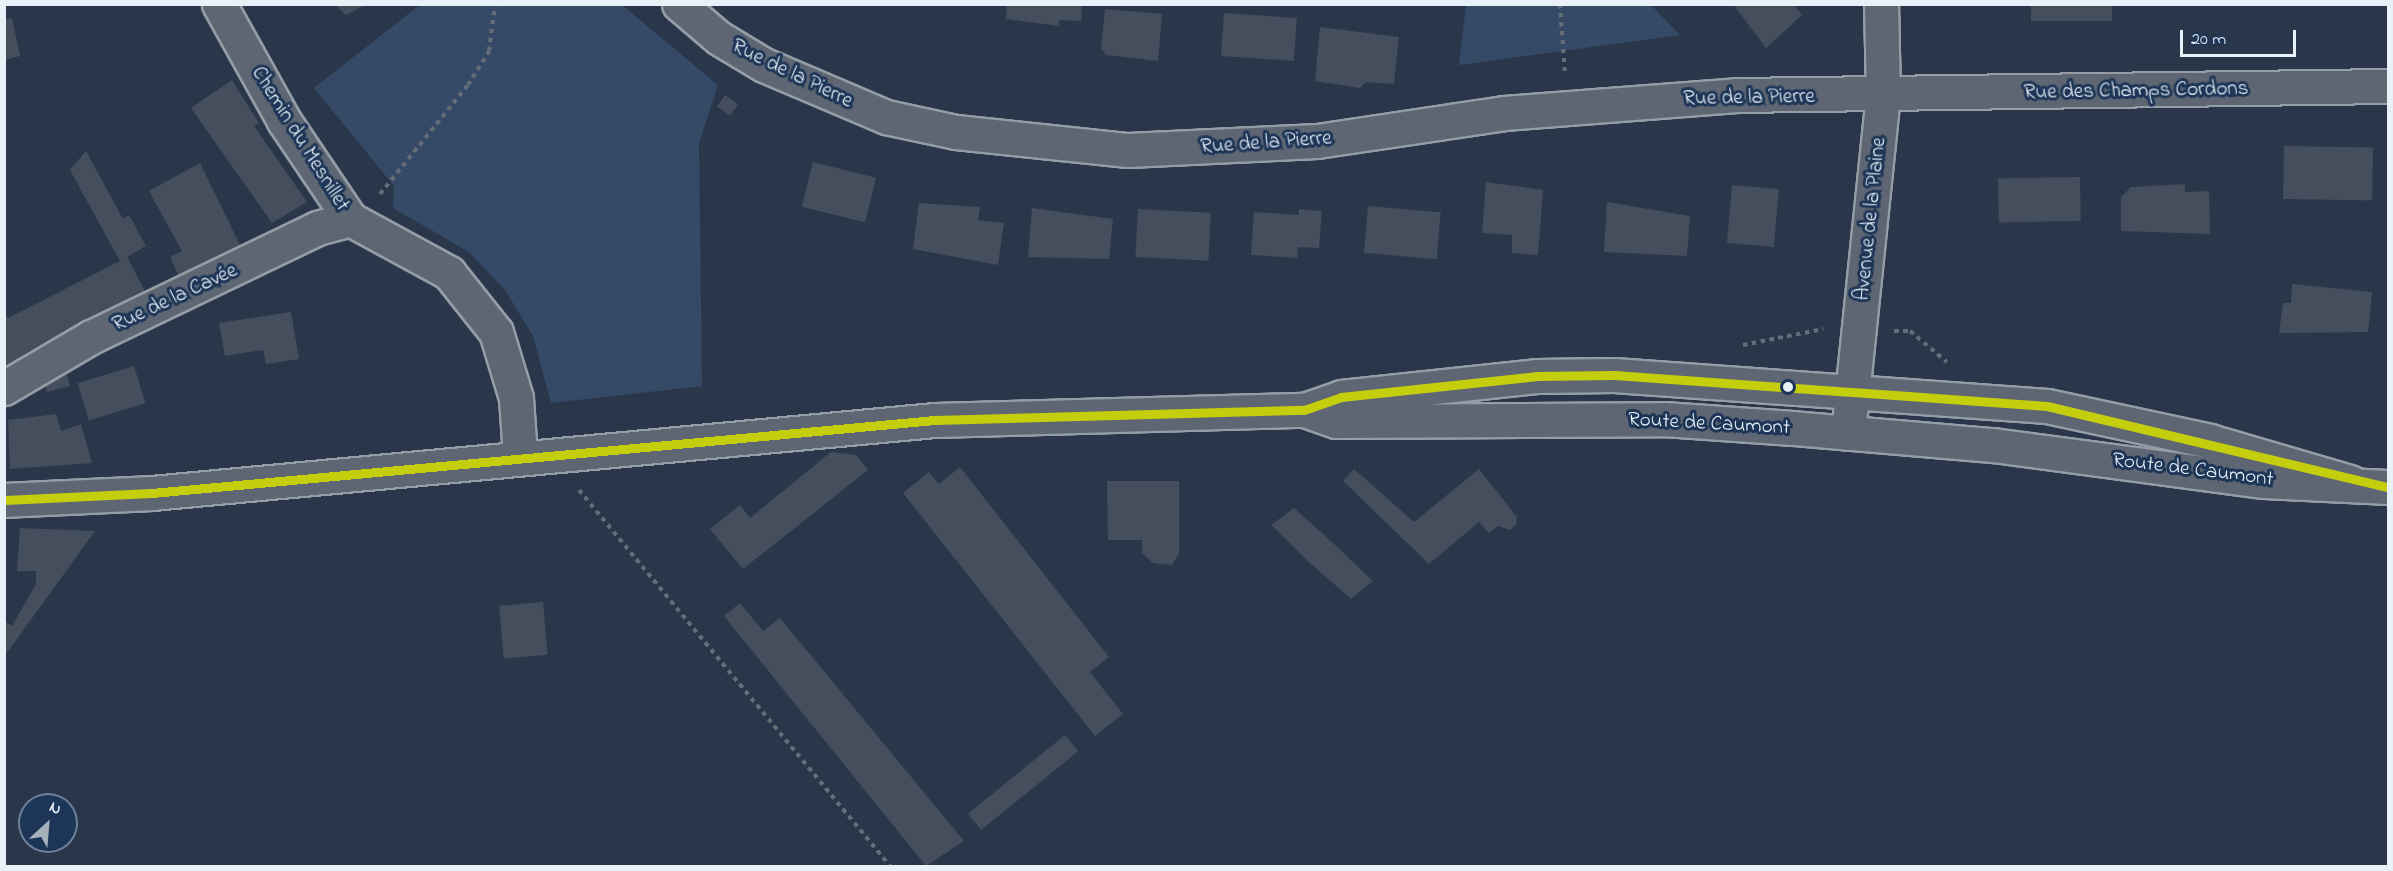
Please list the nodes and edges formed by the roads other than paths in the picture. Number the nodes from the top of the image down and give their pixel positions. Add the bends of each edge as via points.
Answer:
1 (219, 4) edge
2 (679, 4) edge
3 (1881, 4) edge
4 (2388, 86) edge
5 (1883, 97) junction
6 (350, 219) junction
7 (4, 388) edge
8 (1853, 389) junction
9 (1304, 410) junction
10 (1848, 433) junction
11 (534, 454) junction
12 (2350, 482) junction
13 (2388, 487) edge
14 (4, 500) edge

1 - 6 main road, Chemin du Mesnillet via 284,121
2 - 5 main road, Rue de la Pierre via 719,39 834,98 898,120 1024,141 1128,150 1230,147 1570,108 1736,95
3 - 5 main road, Avenue de la Plaine
4 - 5 main road, Rue des Champs Cordons
5 - 8 main road, Avenue de la Plaine
6 - 7 main road, Rue de la Cavée via 317,228 91,337
6 - 11 main road, Chemin du Mesnillet via 431,261 471,297 496,332
8 - 9 main road, Route de Caumont via 1653,376 1536,376 1341,397
8 - 10 main road, Avenue de la Plaine
8 - 12 main road, Route de Caumont via 2098,415
9 - 10 main road, Route de Caumont via 1336,421 1664,419
9 - 11 main road, Route de Caumont via 935,420
10 - 12 main road, Route de Caumont via 1994,445 2264,481
11 - 14 main road, Route de Caumont via 152,494
12 - 13 main road

